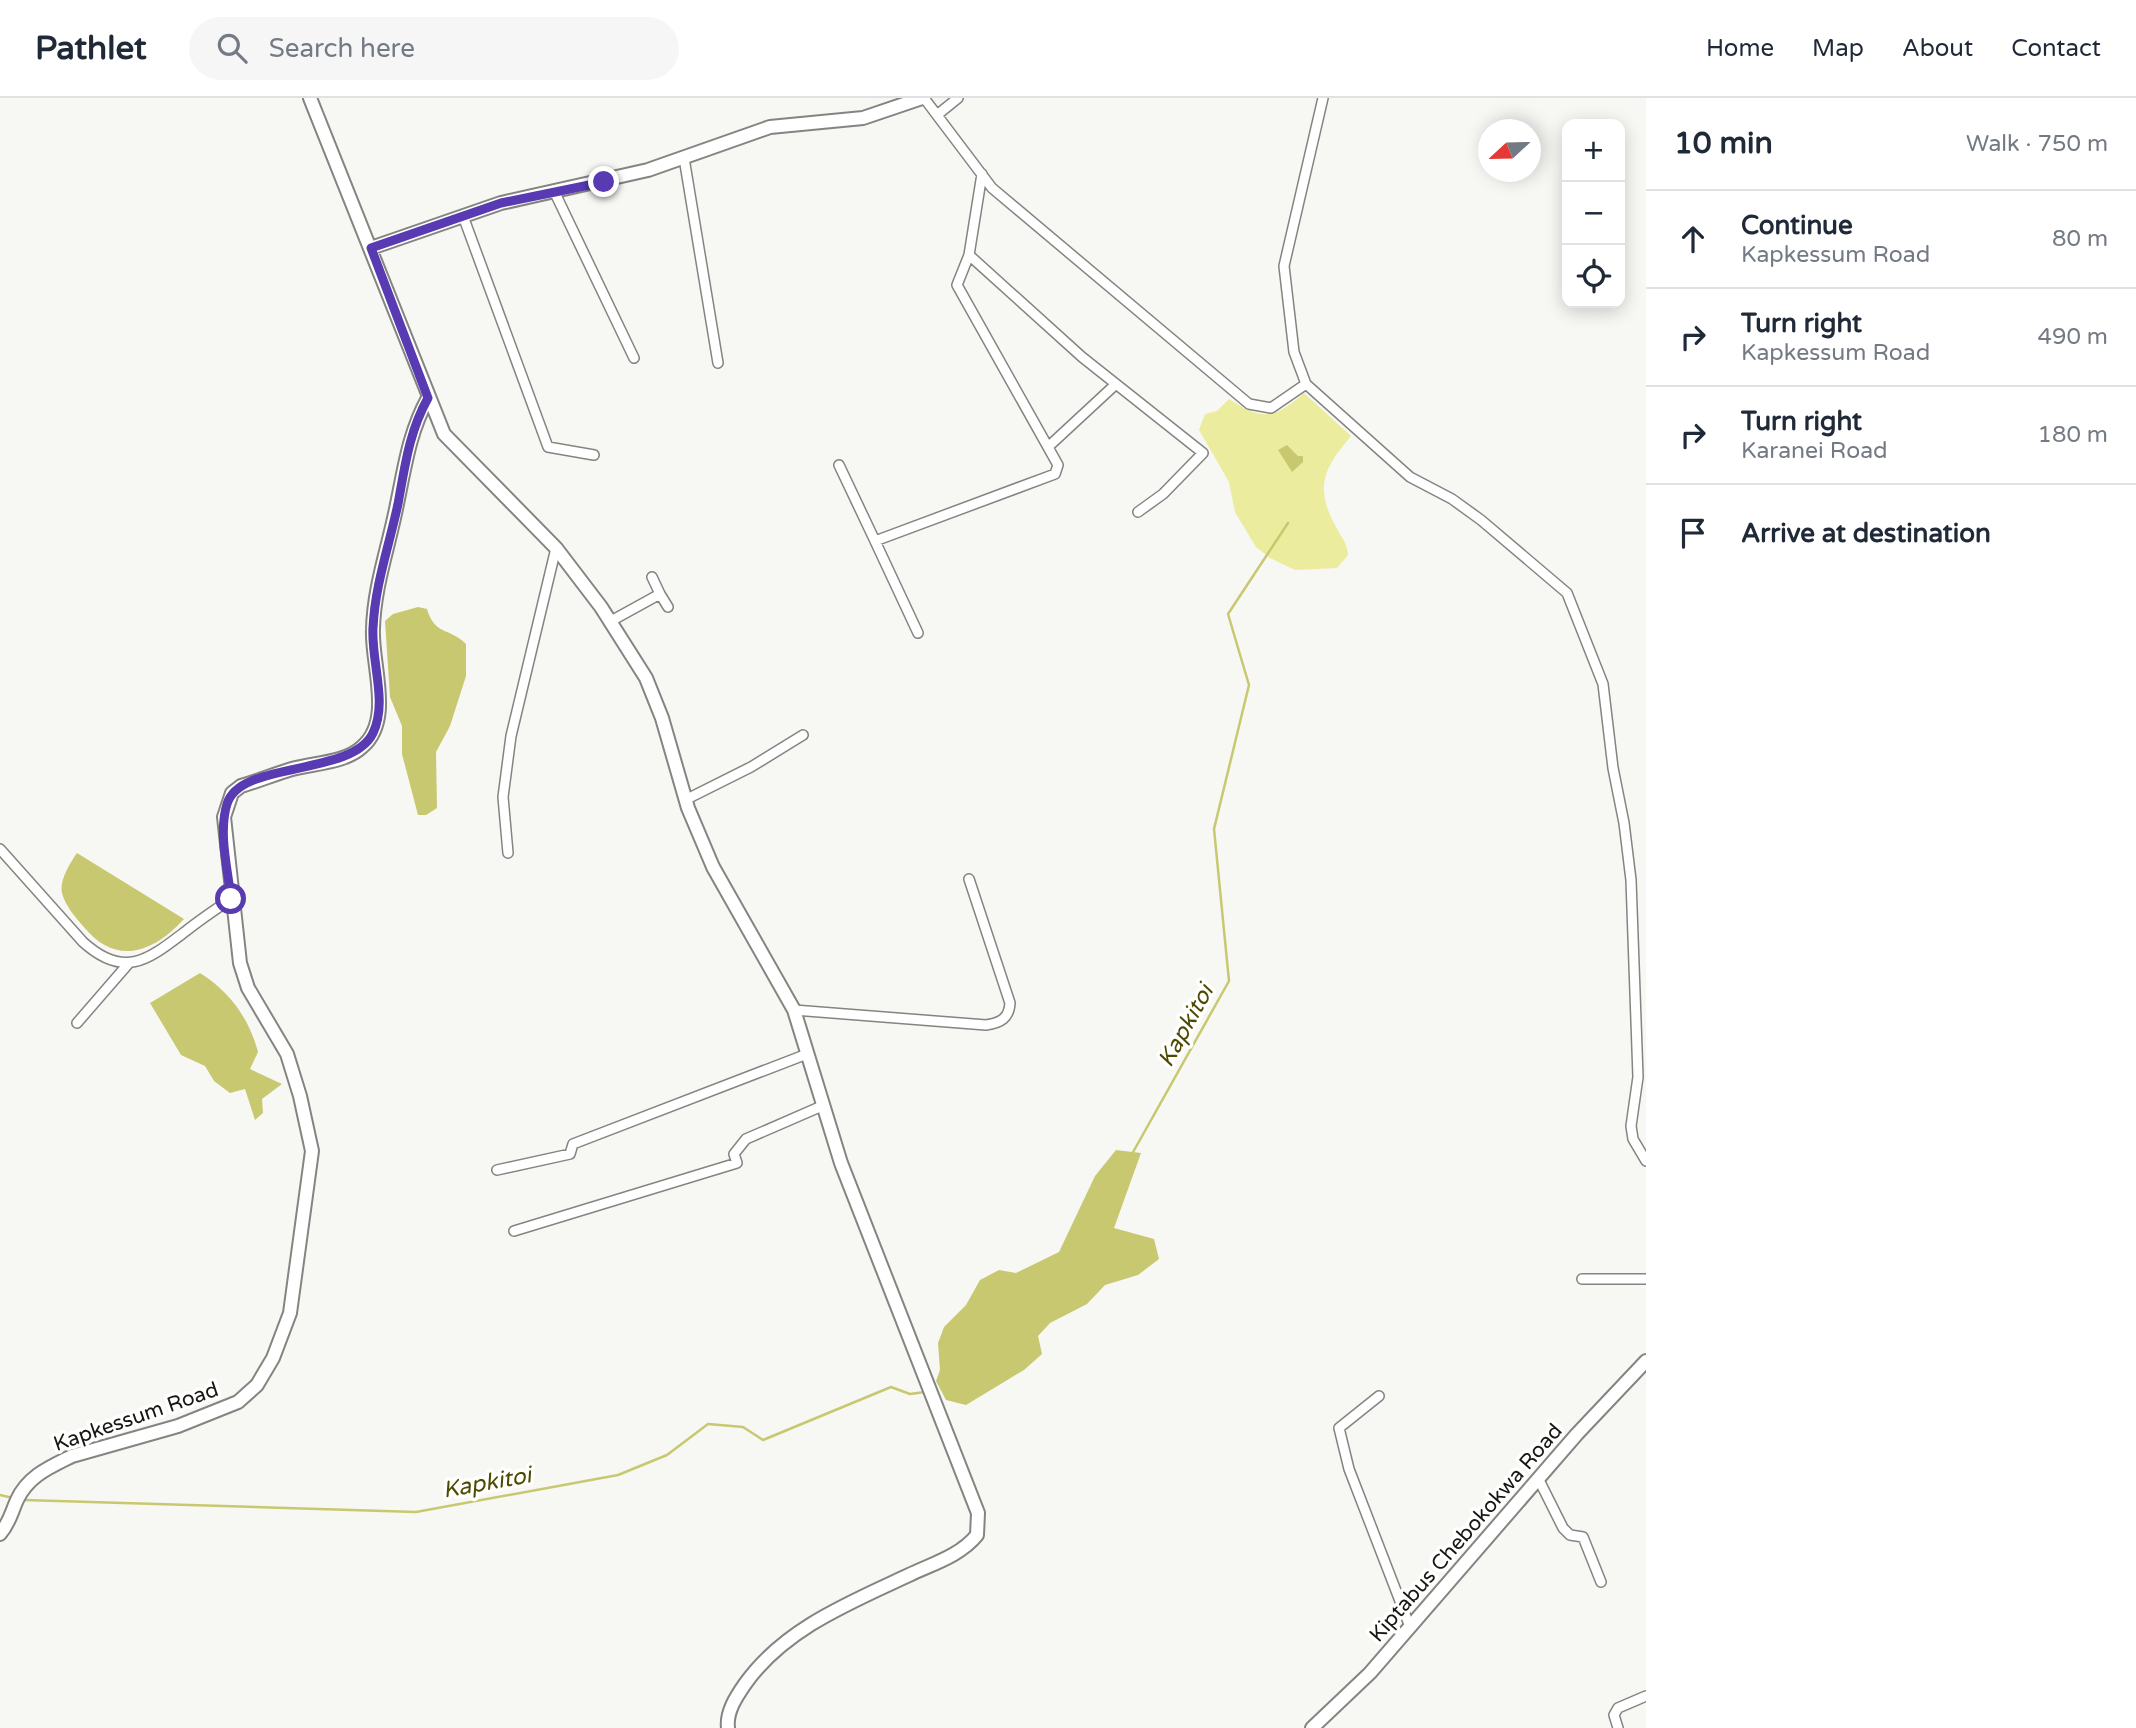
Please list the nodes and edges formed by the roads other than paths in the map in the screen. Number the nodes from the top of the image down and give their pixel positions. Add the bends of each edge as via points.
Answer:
1 (310, 98) edge
2 (923, 98) edge
3 (958, 98) edge
4 (1323, 98) edge
5 (937, 116) junction
6 (684, 158) junction
7 (982, 174) junction
8 (554, 191) junction
9 (463, 216) junction
10 (371, 248) junction
11 (969, 255) junction
12 (634, 358) dead end
13 (718, 363) dead end
14 (1116, 384) junction
15 (1306, 384) junction
16 (428, 398) junction
17 (1048, 447) junction
18 (594, 455) dead end
19 (839, 465) dead end
20 (1138, 512) dead end
21 (875, 541) junction
22 (556, 548) junction
23 (652, 577) dead end
24 (660, 594) junction
25 (668, 607) dead end
26 (611, 621) junction
27 (918, 633) dead end
28 (803, 735) dead end
29 (685, 800) junction
30 (0, 849) edge
31 (508, 853) dead end
32 (969, 879) dead end
33 (231, 899) junction
34 (130, 963) junction
35 (794, 1010) junction
36 (77, 1023) dead end
37 (807, 1054) junction
38 (822, 1106) junction
39 (1646, 1161) edge
40 (496, 1170) dead end
41 (514, 1231) dead end
42 (1582, 1279) dead end
43 (1646, 1279) edge
44 (1646, 1360) edge
45 (1379, 1396) dead end
46 (1538, 1478) junction
47 (0, 1534) edge
48 (1601, 1583) dead end
49 (1410, 1627) junction
50 (1646, 1696) edge
51 (728, 1728) edge
52 (1312, 1728) edge
53 (1618, 1728) edge

1 - 10 street
2 - 5 street
2 - 6 street via 863,118 770,127
3 - 5 street
4 - 15 street via 1284,266 1294,352
5 - 7 street
6 - 8 street via 604,182
6 - 13 street
7 - 11 street
7 - 15 street via 992,188 1249,404 1271,408
8 - 9 street
8 - 12 street
9 - 10 street
9 - 18 street via 548,447
10 - 16 street
11 - 14 street
11 - 17 street via 957,285
14 - 17 street
14 - 20 street via 1203,453
15 - 39 street via 1410,477 1481,520 1567,593 1603,684 1624,823 1631,880 1638,1077 1631,1126
16 - 22 street via 456,450
16 - 33 street, Kapkessum Road via 411,432 376,597 373,631 378,699 371,737 355,752 241,786 232,793 224,817
17 - 21 street via 1058,465 1055,474
19 - 21 street
21 - 27 street
22 - 26 street
22 - 31 street via 511,736 503,797
23 - 24 street
24 - 25 street
24 - 26 street
26 - 29 street via 650,688
28 - 29 street
29 - 35 street via 725,892
30 - 34 street via 95,954
32 - 35 street via 1010,1003 1003,1020 986,1025
33 - 34 street via 152,957
33 - 47 street, Kapkessum Road via 242,975 286,1054 312,1151 290,1313 273,1358 238,1402 53,1466 26,1485
34 - 36 street
35 - 37 street
37 - 38 street
37 - 40 street via 573,1144 570,1154
38 - 41 street via 746,1139 734,1154 737,1163
38 - 51 street via 975,1503 980,1529 956,1553 809,1626 774,1650 735,1700 727,1716
42 - 43 street
44 - 46 street, Kiptabus Chebokokwa Road
45 - 49 street via 1339,1428 1349,1469
46 - 48 street via 1567,1533 1583,1537
46 - 49 street, Kiptabus Chebokokwa Road
49 - 52 street, Kiptabus Chebokokwa Road
50 - 53 street via 1618,1709 1614,1715

